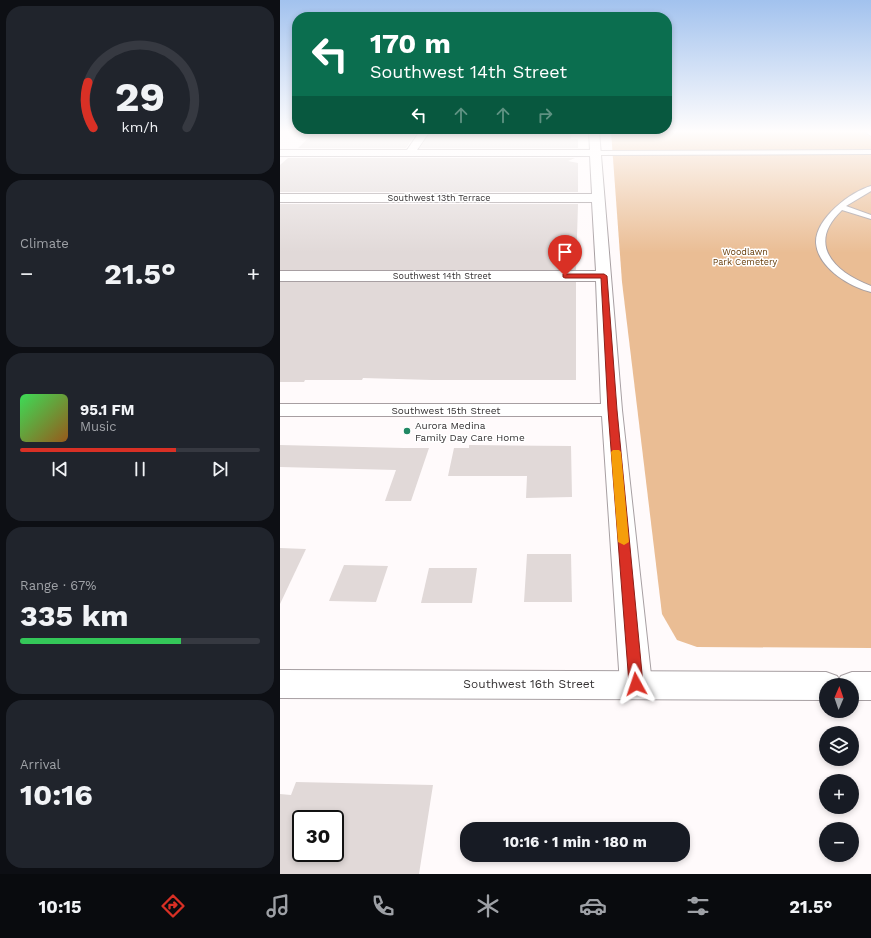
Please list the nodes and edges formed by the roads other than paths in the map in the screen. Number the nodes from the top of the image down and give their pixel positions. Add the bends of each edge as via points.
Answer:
1 (597, 172) edge
2 (871, 188) edge
3 (280, 198) edge
4 (599, 198) junction
5 (841, 207) junction
6 (871, 217) edge
7 (280, 276) edge
8 (604, 276) junction
9 (871, 289) edge
10 (280, 410) edge
11 (612, 410) junction
12 (280, 684) edge
13 (636, 684) junction
14 (819, 686) edge
15 (859, 686) edge
16 (871, 686) edge

1 - 4 street
2 - 5 lane
3 - 4 street, Southwest 13th Terrace
4 - 8 street
5 - 6 lane
5 - 9 lane via 832,216 821,235 822,252 834,268
7 - 8 street, Southwest 14th Street
8 - 11 street
10 - 11 street, Southwest 15th Street
11 - 13 street
12 - 13 street, Southwest 16th Street
13 - 14 street, Southwest 16th Street
15 - 16 street

